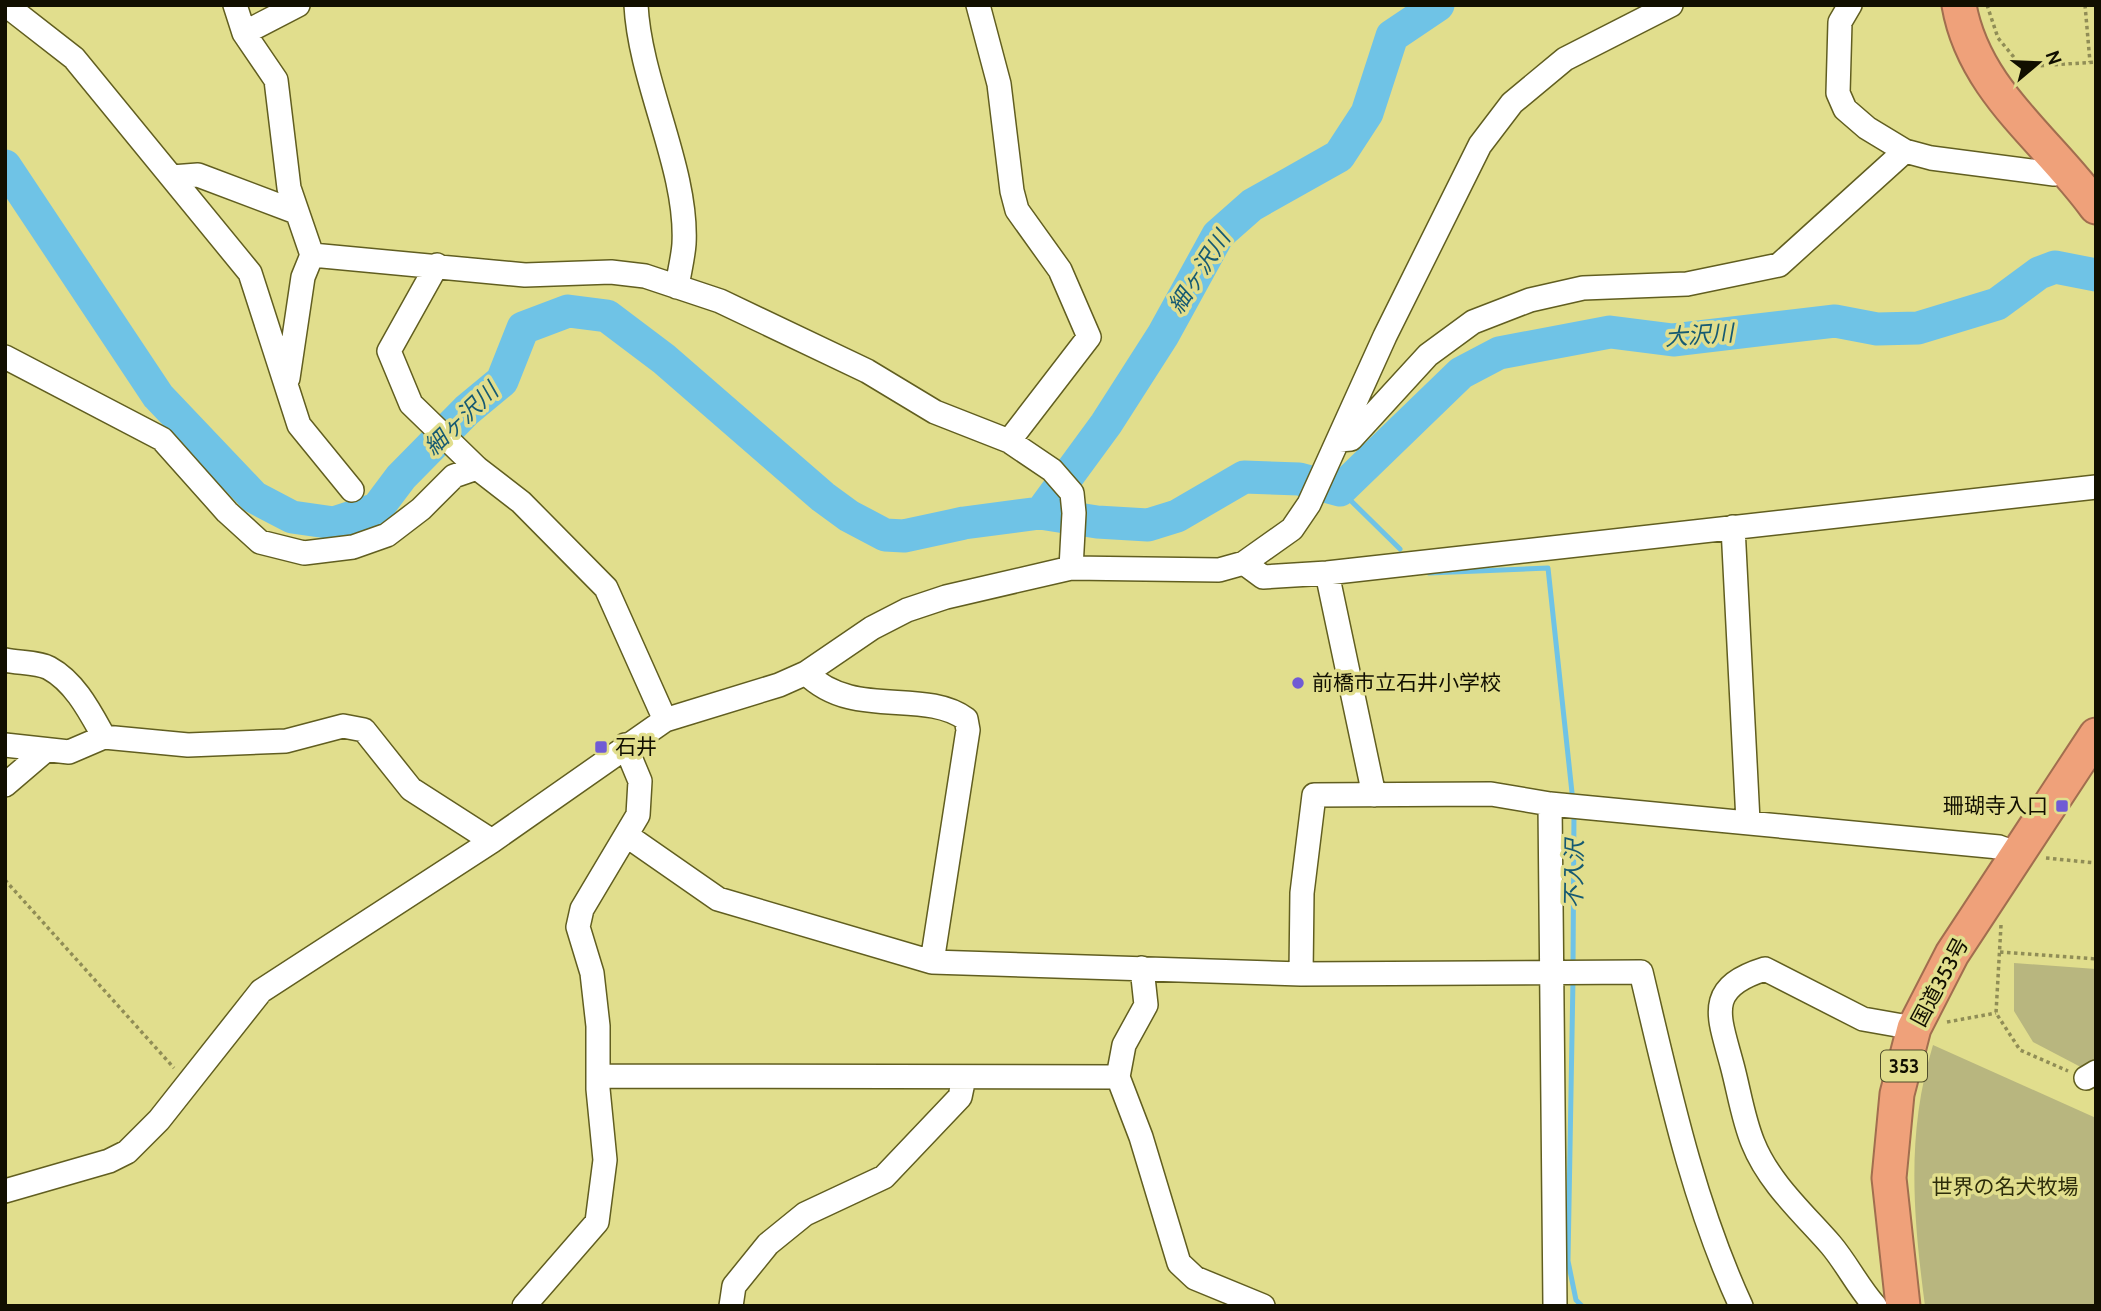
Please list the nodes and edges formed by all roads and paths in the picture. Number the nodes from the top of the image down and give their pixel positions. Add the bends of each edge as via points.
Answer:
1 (6, 5) edge
2 (234, 5) edge
3 (298, 5) edge
4 (636, 5) edge
5 (978, 5) edge
6 (1671, 5) edge
7 (1850, 5) edge
8 (1959, 5) edge
9 (1987, 5) edge
10 (2085, 5) edge
11 (244, 33) junction
12 (2093, 62) edge
13 (1905, 151) junction
14 (2068, 171) junction
15 (172, 177) junction
16 (2096, 207) edge
17 (296, 212) junction
18 (312, 255) junction
19 (437, 265) junction
20 (677, 287) junction
21 (5, 357) edge
22 (288, 388) junction
23 (1009, 441) junction
24 (1338, 441) junction
25 (469, 460) junction
26 (2096, 487) edge
27 (352, 490) dead end
28 (1733, 527) junction
29 (1244, 563) junction
30 (1072, 568) junction
31 (1327, 573) junction
32 (5, 660) edge
33 (806, 673) junction
34 (665, 720) junction
35 (2096, 734) edge
36 (104, 737) junction
37 (5, 745) edge
38 (625, 745) junction
39 (46, 750) junction
40 (5, 785) edge
41 (1374, 795) junction
42 (1566, 804) junction
43 (1748, 821) junction
44 (626, 835) junction
45 (492, 841) junction
46 (2017, 855) junction
47 (2096, 863) edge
48 (5, 880) edge
49 (1996, 887) junction
50 (2000, 952) junction
51 (2096, 959) edge
52 (932, 962) junction
53 (1142, 968) junction
54 (1551, 972) junction
55 (1301, 974) junction
56 (1996, 1013) junction
57 (1914, 1028) junction
58 (2091, 1075) edge
59 (598, 1076) junction
60 (1118, 1077) junction
61 (964, 1078) junction
62 (188, 1084) junction
63 (5, 1191) edge
64 (1557, 1305) edge
65 (524, 1306) edge
66 (731, 1306) edge
67 (1264, 1306) edge
68 (1741, 1306) edge
69 (1875, 1306) edge
70 (1903, 1306) edge

1 - 15 street via 74,58
2 - 11 street
3 - 11 street
4 - 20 street via 637,34 680,198 684,243
5 - 23 street via 999,84 1017,210 1060,270 1089,337
6 - 24 street via 1565,59 1512,103 1480,145
7 - 13 street via 1840,22 1838,93 1845,109
8 - 14 highway via 1973,53 1988,81
9 - 12 path via 1998,38 2022,67
10 - 12 path
11 - 17 street via 276,80
13 - 14 street via 2054,174
13 - 24 street via 1779,265 1687,284 1583,288 1530,300 1473,322 1428,355 1351,439
14 - 16 highway
15 - 17 street via 198,175
15 - 22 street via 250,273
17 - 18 street
18 - 19 street
18 - 22 street via 303,277
19 - 20 street via 525,275 611,272 645,276
19 - 25 street via 389,351 411,404
20 - 23 street via 720,301 867,371 935,412
21 - 25 street via 162,439 260,542 304,553 353,547 387,535 421,509
22 - 27 street via 299,425
23 - 30 street via 1052,470 1072,493
24 - 29 street via 1292,529
25 - 34 street via 521,502 606,588
26 - 28 street
28 - 31 street
28 - 43 street
29 - 30 street via 1219,570
29 - 31 street via 1263,577
30 - 33 street via 946,597 907,611 872,628
31 - 41 street
32 - 36 street via 48,668 72,687
33 - 34 street
33 - 52 street via 820,688 866,702 952,710 966,719 968,730
34 - 38 street
35 - 46 highway, 国道353号 / 353
36 - 39 street via 69,752
36 - 45 street via 188,745 286,741 343,726 364,730 411,789
37 - 39 street
38 - 44 street via 640,780 638,815
38 - 45 street
39 - 40 street
41 - 42 street via 1491,794
41 - 55 street via 1314,795 1302,893
42 - 43 street
42 - 54 street
43 - 46 street via 1999,847
44 - 52 street via 718,900
44 - 59 street via 582,909 578,927 592,973
45 - 62 street via 261,991
46 - 47 path
46 - 49 highway, 国道353号 / 353
48 - 62 path
49 - 50 path via 2002,914
49 - 57 highway, 国道353号 / 353 via 1952,954
50 - 51 path
50 - 56 path
52 - 53 street
53 - 55 street
53 - 60 street via 1146,1005 1124,1045
54 - 55 street
54 - 64 street
54 - 68 street via 1641,972 1714,1249
56 - 57 path
56 - 58 path via 2020,1050
57 - 69 street via 1863,1019 1765,969 1742,976 1727,989 1718,1013 1753,1144 1787,1199 1833,1248
57 - 70 highway, 国道353号 / 353 via 1897,1094 1889,1178
59 - 61 street
59 - 65 street via 605,1160 597,1222
60 - 61 street
60 - 67 street via 1179,1263 1195,1278
61 - 66 street via 960,1097 884,1177 805,1214 768,1244 734,1286
62 - 63 street via 127,1152

